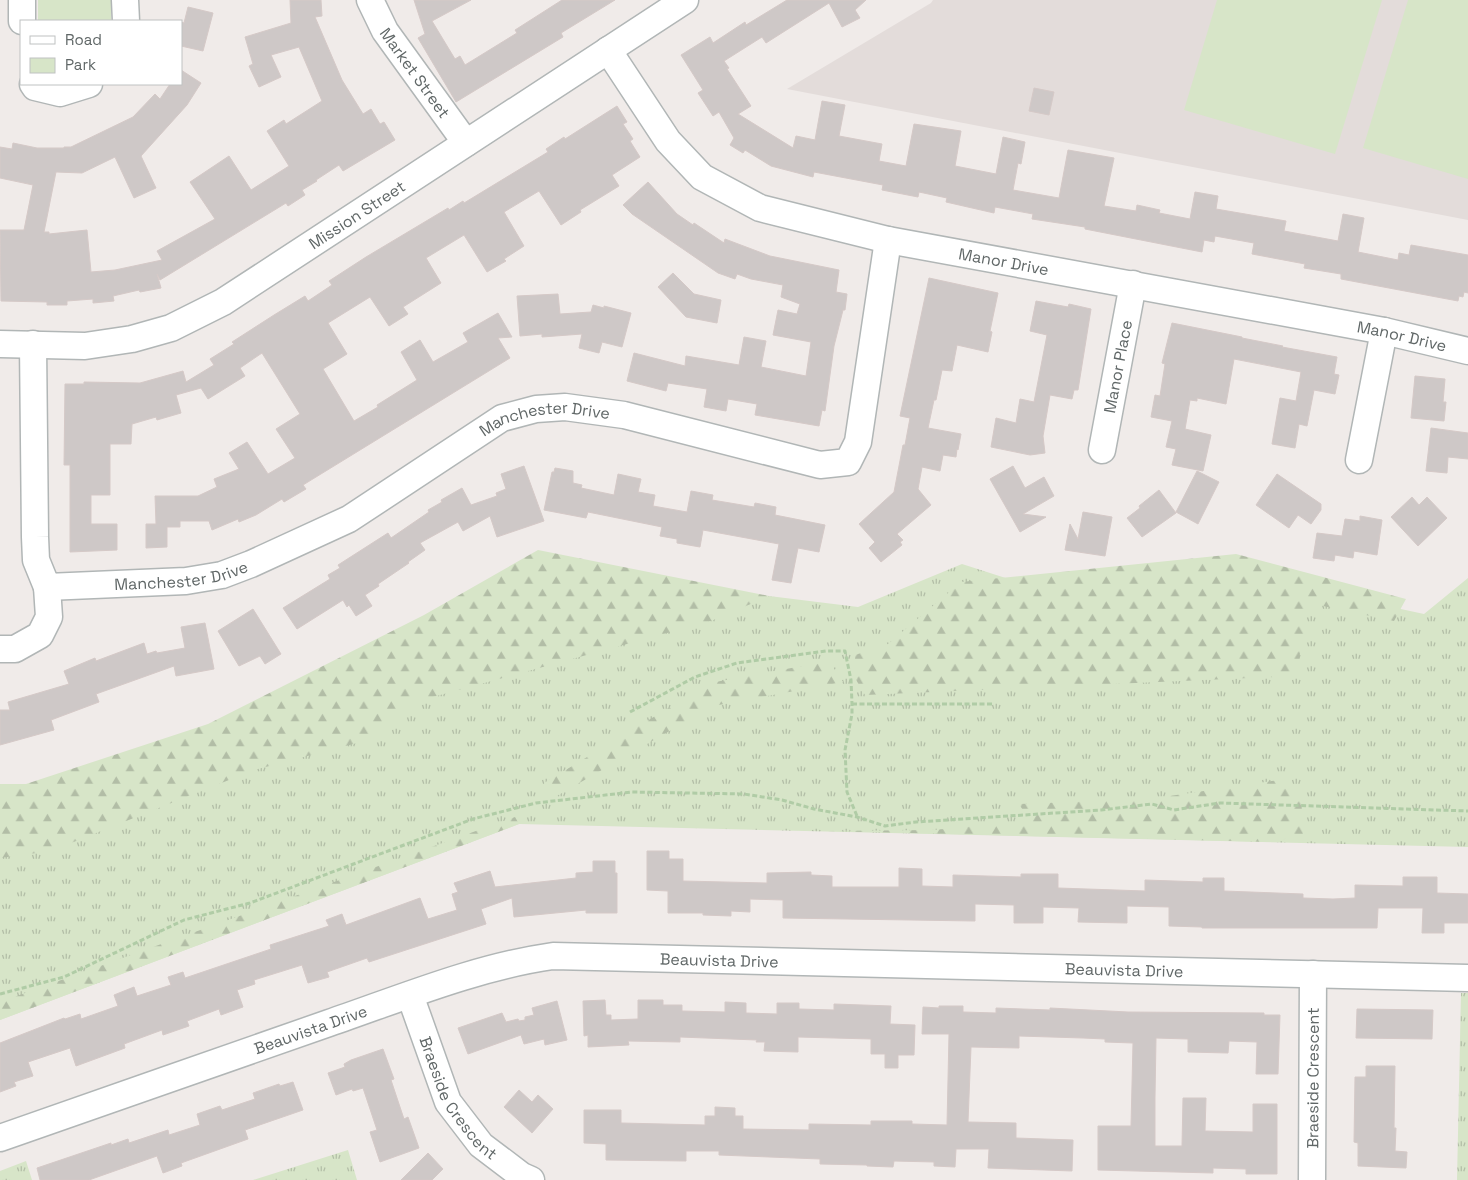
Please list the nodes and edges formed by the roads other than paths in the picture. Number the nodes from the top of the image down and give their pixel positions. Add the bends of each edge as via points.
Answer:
1 (22, 0) edge
2 (125, 0) edge
3 (370, 0) edge
4 (685, 0) edge
5 (22, 20) edge
6 (126, 20) edge
7 (608, 50) junction
8 (34, 85) edge
9 (87, 85) edge
10 (466, 143) junction
11 (888, 240) junction
12 (1133, 284) junction
13 (1384, 331) junction
14 (0, 344) edge
15 (33, 344) junction
16 (1468, 351) edge
17 (1102, 450) dead end
18 (1359, 460) dead end
19 (47, 587) junction
20 (0, 649) edge
21 (1313, 974) junction
22 (1468, 978) edge
23 (410, 995) junction
24 (0, 1138) edge
25 (532, 1180) edge
26 (1312, 1180) edge

1 - 5 street
2 - 6 street
3 - 10 street, Market Street via 385,31
4 - 7 street, Mission Street
7 - 10 street, Mission Street
7 - 11 street, Manor Drive via 668,141 702,177 760,208
8 - 9 street via 60,93
10 - 15 street, Mission Street via 223,302 170,328 132,339 85,346
11 - 12 street, Manor Drive
11 - 19 street, Manchester Drive via 858,442 848,462 820,465 624,415 565,407 536,409 502,418 349,519 222,575 186,581
12 - 13 street, Manor Drive
12 - 17 street, Manor Place
13 - 16 street, Manor Drive
13 - 18 street
14 - 15 street, Mission Street
15 - 19 street via 36,560
19 - 20 street via 49,617 40,635 15,649
21 - 22 street, Beauvista Drive
21 - 23 street, Beauvista Drive via 553,956 500,966
21 - 26 street, Braeside Crescent
23 - 24 street, Beauvista Drive
23 - 25 street, Braeside Crescent via 448,1102 481,1145

